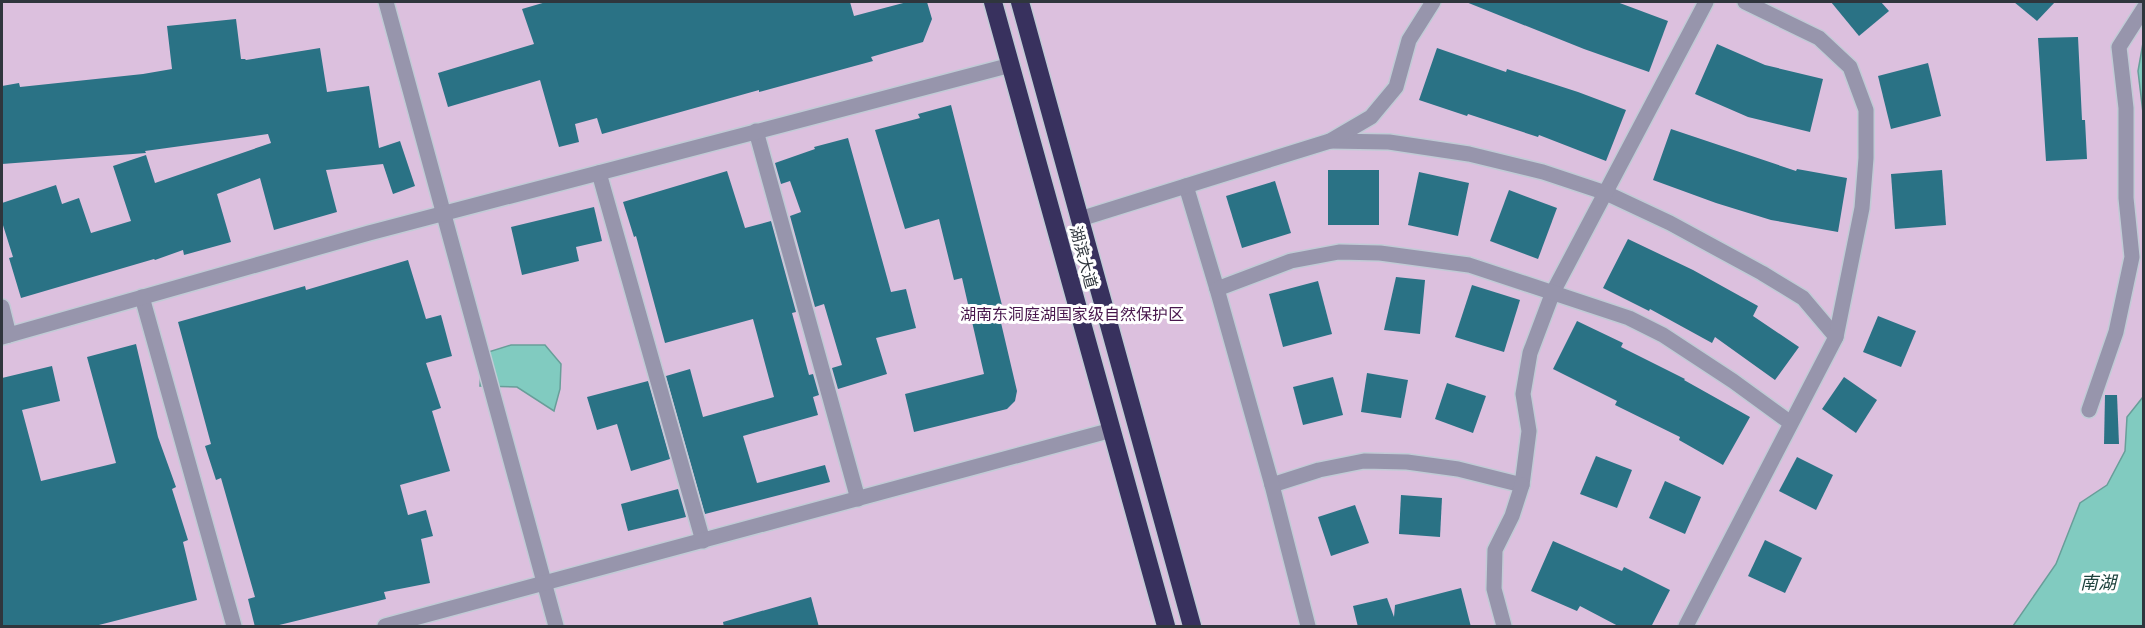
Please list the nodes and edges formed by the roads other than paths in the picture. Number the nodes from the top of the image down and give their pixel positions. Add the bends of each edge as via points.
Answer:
1 (386, 2) edge
2 (993, 2) edge
3 (1020, 2) edge
4 (1433, 2) edge
5 (1706, 2) edge
6 (1745, 2) edge
7 (2144, 8) edge
8 (1011, 65) junction
9 (756, 131) junction
10 (1330, 141) junction
11 (599, 173) junction
12 (1186, 186) junction
13 (1606, 193) junction
14 (443, 214) junction
15 (1080, 219) junction
16 (1217, 289) junction
17 (1553, 292) junction
18 (142, 297) junction
19 (2, 307) edge
20 (5, 336) edge
21 (1836, 337) junction
22 (2089, 410) dead end
23 (1788, 421) dead end
24 (1112, 430) junction
25 (1272, 485) junction
26 (1522, 485) junction
27 (858, 499) junction
28 (703, 541) junction
29 (544, 584) junction
30 (234, 627) edge
31 (385, 627) edge
32 (556, 627) edge
33 (1166, 627) edge
34 (1192, 627) edge
35 (1308, 627) edge
36 (1504, 627) edge
37 (1686, 627) edge

1 - 14 street
2 - 8 highway, 湖滨大道
3 - 15 highway, 湖滨大道
4 - 10 street via 1409,40 1396,87 1371,117
5 - 13 street
6 - 21 street via 1819,38 1850,67 1866,110 1862,208
7 - 22 street via 2119,48 2126,108 2126,198 2132,257 2116,332
8 - 9 street
8 - 24 highway, 湖滨大道
9 - 11 street
9 - 27 street
10 - 12 street
10 - 13 street via 1389,142 1469,154
11 - 14 street
11 - 28 street
12 - 15 street
12 - 16 street
13 - 17 street
13 - 21 street via 1670,223 1803,298
14 - 18 street
14 - 29 street
15 - 34 highway, 湖滨大道
16 - 17 street via 1291,261 1339,252 1380,253 1469,265
16 - 25 street
17 - 23 street via 1629,318 1664,335
17 - 26 street via 1530,353 1524,384 1529,431
18 - 20 street
18 - 30 street
19 - 20 street
21 - 37 street
24 - 27 street
24 - 33 highway, 湖滨大道
25 - 26 street via 1364,461 1458,469
25 - 35 street
26 - 36 street via 1495,550 1494,589
27 - 28 street
28 - 29 street
29 - 31 street
29 - 32 street

